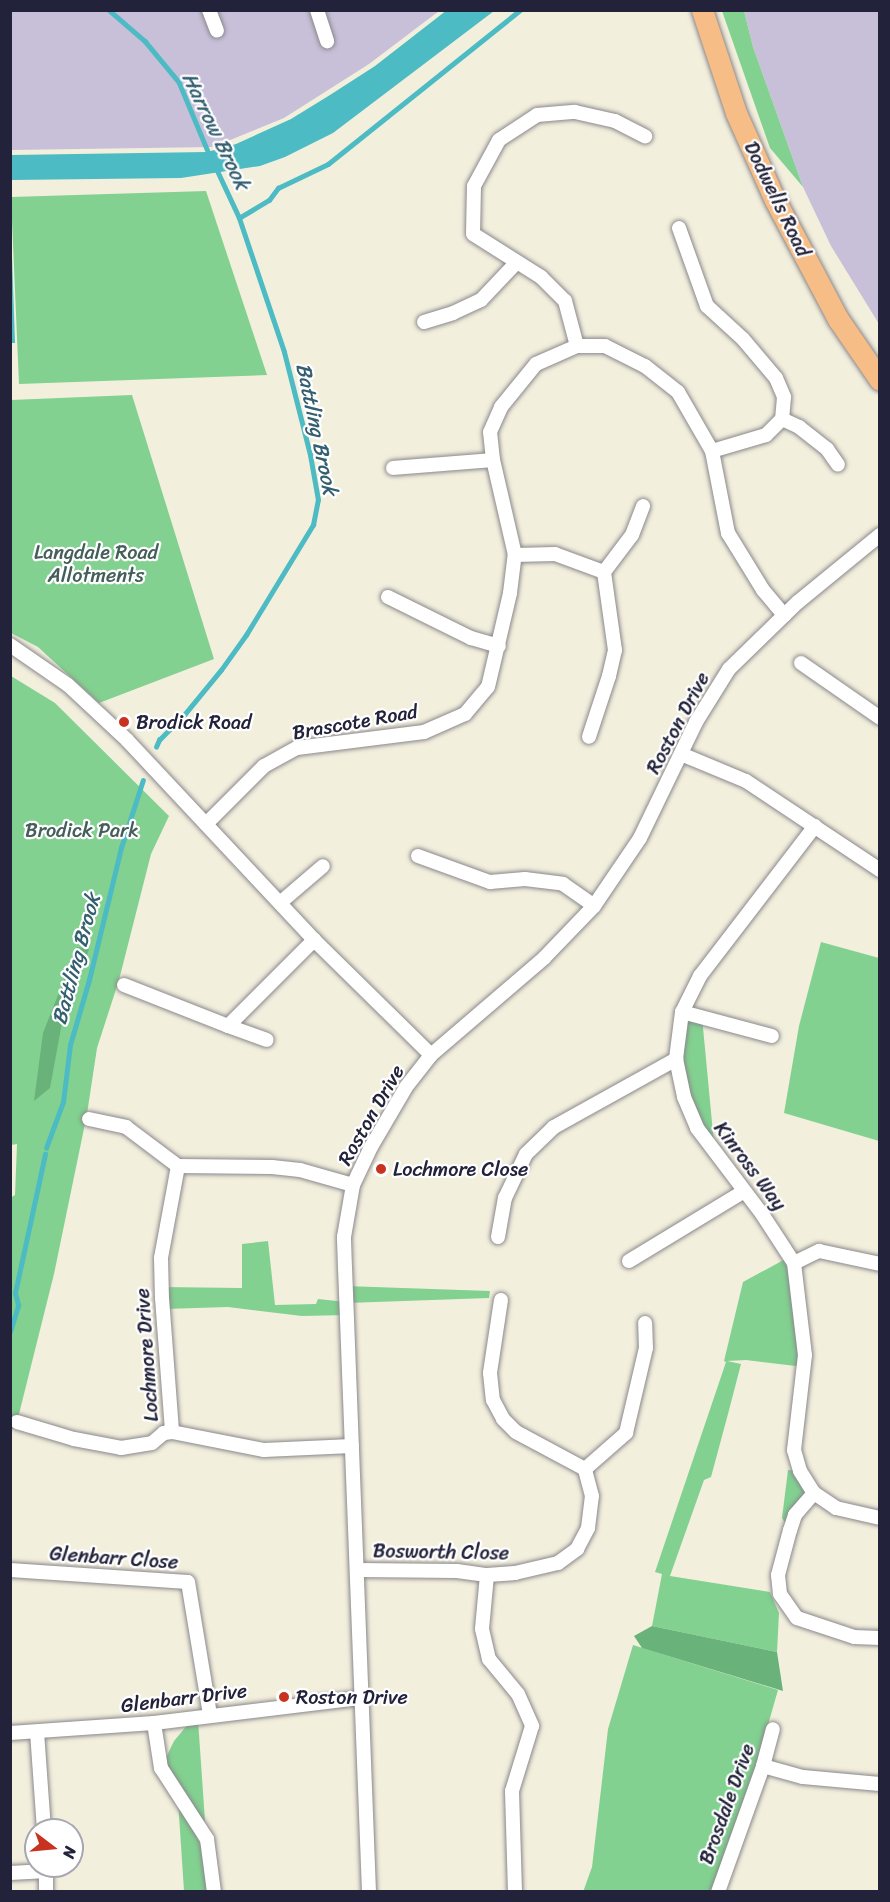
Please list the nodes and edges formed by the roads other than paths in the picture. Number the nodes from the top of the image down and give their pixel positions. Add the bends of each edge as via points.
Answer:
1 (209, 10) edge
2 (317, 10) edge
3 (702, 10) edge
4 (217, 31) dead end
5 (327, 41) dead end
6 (645, 136) dead end
7 (679, 228) dead end
8 (516, 263) junction
9 (424, 322) dead end
10 (577, 346) junction
11 (879, 377) edge
12 (782, 419) junction
13 (712, 451) junction
14 (493, 460) junction
15 (838, 465) dead end
16 (393, 468) dead end
17 (643, 506) dead end
18 (879, 535) edge
19 (515, 555) junction
20 (604, 572) junction
21 (388, 597) dead end
22 (784, 615) junction
23 (10, 645) edge
24 (499, 646) junction
25 (801, 663) dead end
26 (877, 710) edge
27 (589, 737) dead end
28 (681, 754) junction
29 (206, 824) junction
30 (815, 826) junction
31 (418, 856) dead end
32 (323, 866) dead end
33 (879, 870) edge
34 (281, 902) junction
35 (594, 906) junction
36 (314, 940) junction
37 (124, 985) dead end
38 (682, 1012) junction
39 (228, 1026) junction
40 (772, 1036) dead end
41 (267, 1040) dead end
42 (431, 1055) junction
43 (676, 1059) junction
44 (89, 1119) dead end
45 (178, 1166) junction
46 (353, 1185) junction
47 (742, 1192) junction
48 (498, 1237) dead end
49 (629, 1261) dead end
50 (794, 1263) junction
51 (879, 1264) edge
52 (501, 1300) dead end
53 (645, 1323) dead end
54 (17, 1422) dead end
55 (172, 1432) junction
56 (352, 1446) junction
57 (585, 1468) junction
58 (814, 1493) junction
59 (879, 1518) edge
60 (10, 1570) edge
61 (358, 1570) junction
62 (487, 1575) junction
63 (879, 1638) edge
64 (362, 1698) junction
65 (210, 1715) junction
66 (154, 1723) junction
67 (773, 1730) dead end
68 (37, 1732) junction
69 (10, 1733) edge
70 (763, 1766) junction
71 (879, 1784) edge
72 (43, 1818) edge
73 (214, 1892) edge
74 (369, 1892) edge
75 (515, 1892) edge
76 (718, 1892) edge

1 - 4 street
2 - 5 street
3 - 11 main road, Dodwells Road via 735,113 775,200 838,319
6 - 8 street via 615,122 575,112 537,115 499,140 474,186 473,234
7 - 12 street via 707,306 743,339 776,378 784,397
8 - 9 street via 481,300
8 - 10 street via 541,277 565,302
10 - 13 street, Brascote Road via 605,346 645,366 678,392
10 - 14 street, Brascote Road via 536,364 501,407 490,432
12 - 13 street via 766,435
12 - 15 street via 827,449
13 - 22 street, Brascote Road via 728,533 763,590
14 - 16 street
14 - 19 street, Brascote Road
17 - 20 street via 632,535
18 - 22 street, Roston Drive
19 - 20 street via 555,554
19 - 24 street, Brascote Road
20 - 27 street via 615,650
21 - 24 street via 471,638
22 - 28 street, Roston Drive via 729,669
23 - 29 street via 68,685 127,740
24 - 29 street, Brascote Road via 488,687 465,714 424,732 297,748 264,766
25 - 26 street
28 - 30 street via 746,781
28 - 35 street, Roston Drive via 640,838
29 - 34 street
30 - 33 street
30 - 38 street, Kinross Way via 700,976
31 - 35 street via 490,882 525,879 563,884
32 - 34 street
34 - 36 street
35 - 42 street, Roston Drive via 544,958
36 - 39 street
36 - 42 street
37 - 39 street
38 - 40 street
38 - 43 street, Kinross Way
39 - 41 street
42 - 46 street, Roston Drive via 406,1087
43 - 47 street, Kinross Way via 684,1097 697,1128
43 - 48 street via 554,1127 526,1154 505,1198
44 - 45 street via 126,1127
45 - 46 street via 300,1170
45 - 55 street, Lochmore Drive via 161,1250
46 - 56 street, Roston Drive via 344,1237
47 - 49 street
47 - 50 street, Kinross Way
50 - 51 street via 819,1251
50 - 58 street, Kinross Way via 805,1355 794,1449 800,1471
52 - 57 street via 490,1373 496,1407 516,1432
53 - 57 street via 646,1348 626,1433
54 - 55 street via 121,1448 152,1443
55 - 56 street, Lochmore Drive via 264,1450
56 - 61 street, Roston Drive
57 - 62 street, Bosworth Close via 592,1496 588,1528 577,1549 558,1563
58 - 59 street, Kinross Way via 836,1508
58 - 63 street via 795,1515 778,1575 780,1594 796,1618 854,1637
60 - 65 street, Glenbarr Close via 188,1582
61 - 62 street, Bosworth Close
61 - 64 street, Roston Drive
62 - 75 street via 482,1629 489,1659 518,1694 532,1726 512,1791
64 - 65 street, Glenbarr Drive
64 - 74 street, Roston Drive
65 - 66 street, Glenbarr Drive
66 - 68 street, Glenbarr Drive
66 - 73 street via 161,1768 207,1839
67 - 70 street, Brosdale Drive
68 - 69 street, Glenbarr Drive
68 - 72 street
70 - 71 street via 803,1777
70 - 76 street, Brosdale Drive

